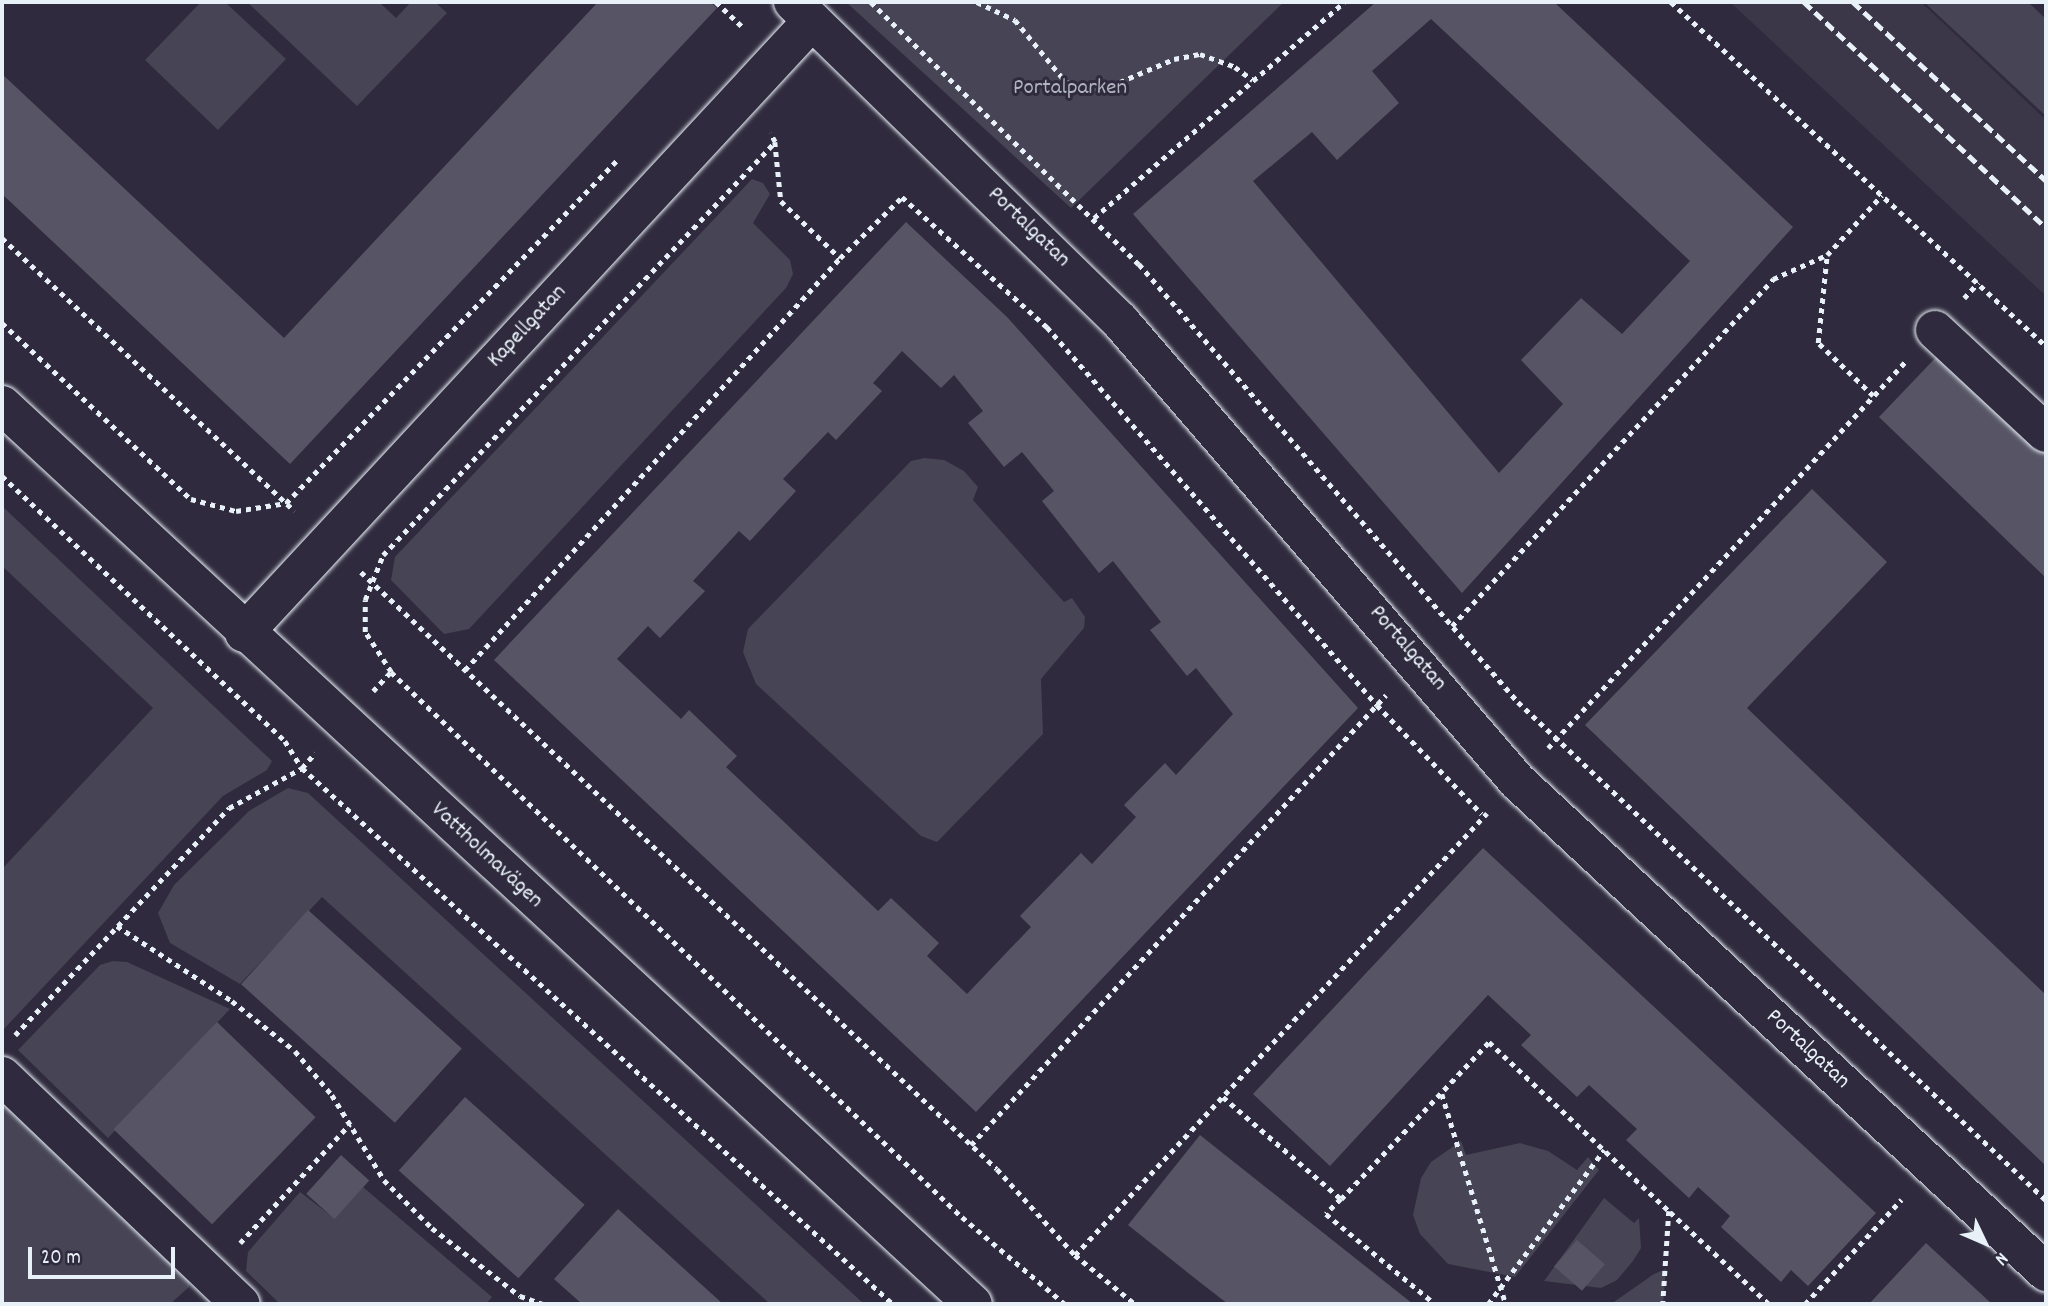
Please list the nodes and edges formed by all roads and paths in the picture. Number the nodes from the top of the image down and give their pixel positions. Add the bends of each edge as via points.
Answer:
1 (716, 2) edge
2 (977, 2) edge
3 (1344, 2) edge
4 (1671, 2) edge
5 (802, 12) edge
6 (744, 28) dead end
7 (1252, 80) junction
8 (775, 142) dead end
9 (623, 153) dead end
10 (1882, 195) junction
11 (1094, 218) dead end
12 (2, 237) edge
13 (1827, 255) junction
14 (841, 258) junction
15 (2, 323) edge
16 (1935, 330) dead end
17 (2046, 346) edge
18 (1873, 396) dead end
19 (2, 405) edge
20 (2046, 433) edge
21 (2, 475) edge
22 (286, 503) junction
23 (1452, 626) junction
24 (244, 633) junction
25 (1417, 661) junction
26 (465, 670) junction
27 (391, 672) junction
28 (1377, 705) junction
29 (342, 724) junction
30 (302, 768) junction
31 (1494, 826) dead end
32 (117, 926) junction
33 (10, 1039) dead end
34 (2, 1076) edge
35 (1441, 1093) junction
36 (1223, 1097) dead end
37 (350, 1124) junction
38 (971, 1145) junction
39 (1604, 1150) junction
40 (1891, 1190) dead end
41 (1341, 1199) junction
42 (1901, 1200) junction
43 (2046, 1200) edge
44 (1910, 1208) dead end
45 (1669, 1211) junction
46 (205, 1268) junction
47 (2046, 1272) edge
48 (1501, 1287) junction
49 (241, 1304) edge
50 (541, 1304) edge
51 (893, 1304) edge
52 (973, 1304) edge
53 (1065, 1304) edge
54 (1135, 1304) edge
55 (1434, 1304) edge
56 (1488, 1304) edge
57 (1506, 1304) edge
58 (1663, 1304) edge
59 (1769, 1304) edge
60 (1805, 1304) edge

1 - 6 path
2 - 7 path via 1015,20 1066,82 1101,90 1174,59 1200,54 1235,66
3 - 7 path
4 - 10 path
5 - 24 street, Kapellgatan
5 - 25 street, Portalgatan via 1120,321
7 - 11 path
8 - 14 path via 781,201
9 - 22 path
10 - 13 path
10 - 17 path
12 - 22 path
13 - 18 path via 1818,343
13 - 23 path via 1773,279
14 - 26 path
14 - 28 path via 902,197 1047,327
15 - 22 path via 191,499 236,511
16 - 20 street
19 - 24 street, Vattholmavägen
21 - 30 path via 285,741
23 - 25 path
23 - 43 path via 1518,702
24 - 29 street, Vattholmavägen
25 - 28 path
25 - 47 street, Portalgatan via 1517,781
26 - 27 path via 372,582 365,600 365,632
26 - 38 path
27 - 29 path
27 - 53 path via 962,1217
28 - 31 path
28 - 38 path
29 - 30 path
29 - 52 street, Vattholmavägen
30 - 32 path via 229,808
30 - 51 path
32 - 33 path
32 - 37 path via 232,1001 295,1051 320,1078
34 - 46 street
35 - 39 path via 1489,1042
35 - 41 path
35 - 48 path
36 - 41 path
37 - 46 path via 238,1245
37 - 50 path via 384,1180 447,1243 520,1296
38 - 54 path via 1075,1255
39 - 45 path
39 - 48 path
40 - 42 path
41 - 55 path via 1326,1214
42 - 44 path
42 - 60 path
45 - 58 path
45 - 59 path
46 - 49 street
48 - 56 path
48 - 57 path

